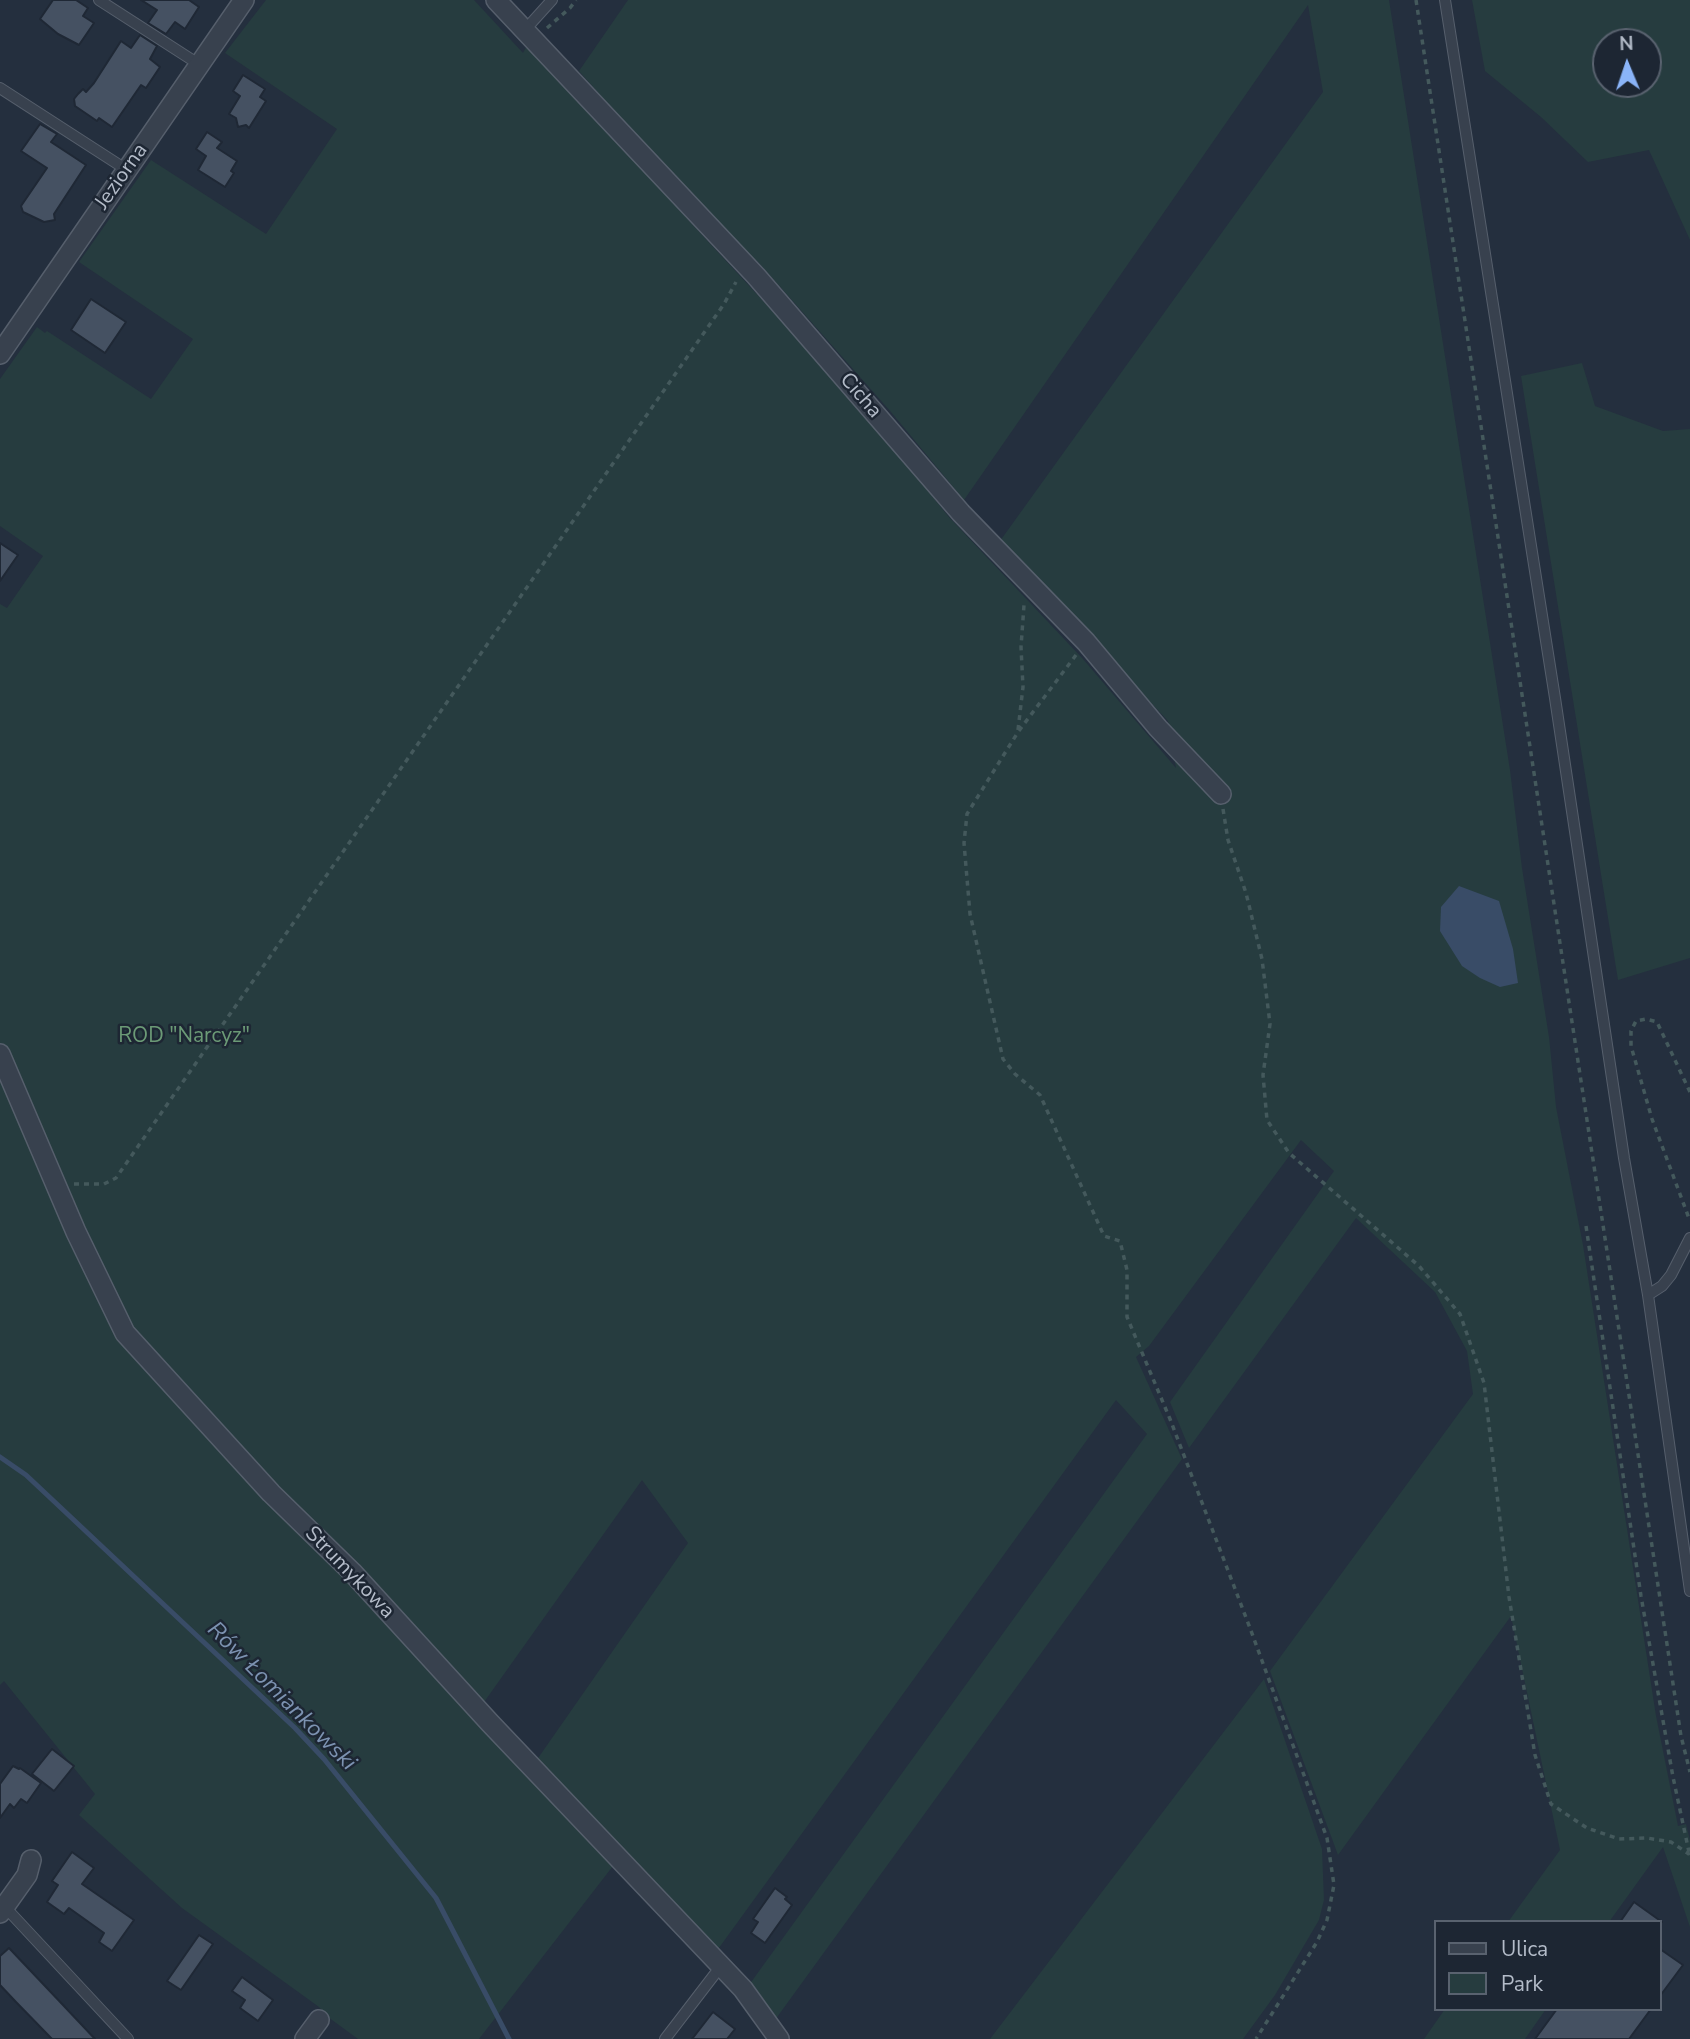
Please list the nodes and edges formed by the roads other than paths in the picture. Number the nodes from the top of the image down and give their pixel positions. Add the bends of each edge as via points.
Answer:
1 (99, 0) edge
2 (244, 0) edge
3 (496, 0) edge
4 (552, 0) edge
5 (1445, 0) edge
6 (524, 31) junction
7 (200, 65) junction
8 (0, 88) edge
9 (127, 170) junction
10 (0, 354) edge
11 (1221, 793) road end
12 (0, 1054) edge
13 (1690, 1238) edge
14 (1648, 1295) junction
15 (1690, 1591) edge
16 (31, 1860) dead end
17 (2, 1910) edge
18 (721, 1966) junction
19 (318, 2020) dead end
20 (128, 2039) edge
21 (305, 2039) edge
22 (665, 2039) edge
23 (779, 2039) edge

1 - 7 lane
2 - 7 street, Jeziorna
3 - 6 street, Cicha
4 - 6 lane
5 - 14 lane
6 - 11 street, Cicha via 756,276 961,513 1086,642 1158,728
7 - 9 street, Jeziorna
8 - 9 lane
9 - 10 street, Jeziorna
12 - 18 street, Strumykowa via 125,1333
13 - 14 lane via 1671,1275
14 - 15 lane
16 - 17 street via 27,1875
17 - 20 lane
18 - 22 lane
18 - 23 street, Strumykowa
19 - 21 street

